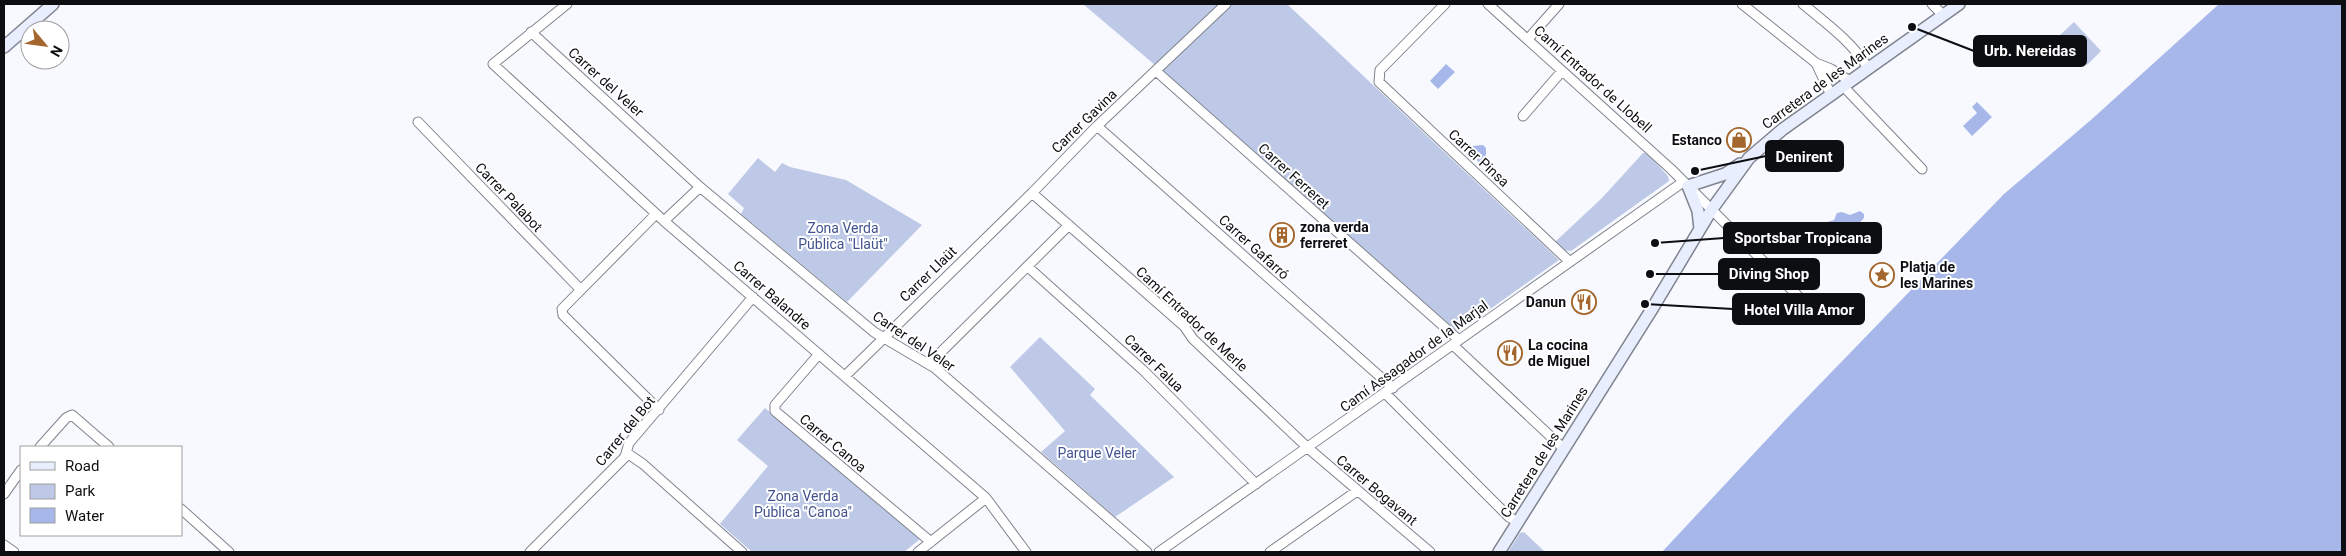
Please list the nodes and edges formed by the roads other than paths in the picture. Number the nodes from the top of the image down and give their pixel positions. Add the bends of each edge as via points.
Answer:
1 (53, 4) edge
2 (567, 4) edge
3 (1226, 4) edge
4 (1445, 4) edge
5 (1488, 4) edge
6 (1503, 4) edge
7 (1559, 4) edge
8 (1742, 4) edge
9 (1803, 4) edge
10 (1932, 4) edge
11 (1960, 4) edge
12 (1496, 11) junction
13 (1943, 15) junction
14 (531, 32) junction
15 (1528, 39) junction
16 (4, 47) edge
17 (1816, 63) junction
18 (1868, 68) junction
19 (1156, 71) junction
20 (1562, 72) junction
21 (1846, 83) junction
22 (1831, 95) junction
23 (1523, 116) dead end
24 (418, 122) dead end
25 (1097, 126) junction
26 (1749, 158) junction
27 (1922, 169) dead end
28 (1685, 184) junction
29 (700, 187) junction
30 (1032, 193) junction
31 (1712, 209) junction
32 (656, 214) junction
33 (664, 221) junction
34 (1069, 225) junction
35 (1700, 230) junction
36 (1570, 262) junction
37 (1028, 267) junction
38 (581, 290) junction
39 (753, 297) junction
40 (1805, 303) dead end
41 (883, 337) junction
42 (1456, 342) junction
43 (819, 354) junction
44 (929, 364) junction
45 (845, 376) junction
46 (1389, 391) junction
47 (659, 410) junction
48 (41, 446) edge
49 (108, 446) edge
50 (1308, 448) junction
51 (1564, 449) junction
52 (627, 453) junction
53 (20, 471) edge
54 (1256, 484) junction
55 (1357, 491) junction
56 (4, 494) edge
57 (986, 498) junction
58 (182, 511) edge
59 (1518, 522) junction
60 (931, 542) junction
61 (4, 545) edge
62 (14, 552) edge
63 (229, 552) edge
64 (530, 552) edge
65 (742, 552) edge
66 (918, 552) edge
67 (1026, 552) edge
68 (1147, 552) edge
69 (1159, 552) edge
70 (1270, 552) edge
71 (1430, 552) edge
72 (1499, 552) edge

1 - 16 main road
2 - 14 street
3 - 19 street, Carrer Gavina
4 - 36 street, Carrer Pinsa via 1380,70 1379,82
5 - 12 street, Camí Entrador de Llobell
6 - 12 street
7 - 15 street
8 - 17 street
9 - 18 street via 1843,36
10 - 13 street
11 - 13 main road, Carretera de les Marines
12 - 15 street, Camí Entrador de Llobell
13 - 18 main road, Carretera de les Marines
14 - 29 street, Carrer del Veler
14 - 32 street, Carrer Balandre via 493,64
15 - 20 street, Camí Entrador de Llobell
17 - 21 street via 1831,69
17 - 22 street
18 - 21 main road, Carretera de les Marines
19 - 25 street, Carrer Gavina
19 - 42 street, Carrer Ferreret
20 - 23 street
20 - 28 street, Camí Entrador de Llobell
21 - 22 main road, Carretera de les Marines
21 - 27 street
22 - 26 main road, Carretera de les Marines
24 - 38 street, Carrer Palabot
25 - 30 street, Carrer Gavina
25 - 46 street, Carrer Gafarró
26 - 28 main road via 1725,174
26 - 31 main road, Carretera de les Marines
28 - 31 street, Camí Entrador de Llobell
28 - 35 main road via 1698,211
28 - 36 street, Camí Assagador de la Marjal
29 - 33 street
29 - 41 street, Carrer del Veler
30 - 34 street, Camí Entrador de Merle
30 - 41 street, Carrer Llaüt
31 - 35 main road, Carretera de les Marines
31 - 40 street, Camí Entrador de Llobell
32 - 33 street, Carrer Balandre
32 - 38 street
33 - 39 street, Carrer Balandre
34 - 37 street
34 - 50 street, Camí Entrador de Merle via 1184,326 1193,339
35 - 51 main road, Carretera de les Marines
36 - 42 street, Camí Assagador de la Marjal
37 - 44 street
37 - 54 street, Carrer Falua via 1144,371
38 - 47 street via 562,309 564,315
39 - 43 street, Carrer Balandre
39 - 47 street, Carrer del Bot
41 - 44 street, Carrer del Veler
41 - 45 street, Carrer Llaüt
42 - 46 street, Camí Assagador de la Marjal
42 - 51 street, Carrer Ferreret
43 - 45 street, Carrer Balandre
43 - 60 street, Carrer Canoa via 775,405 775,412
44 - 68 street, Carrer del Veler
45 - 57 street, Carrer Balandre
46 - 50 street, Camí Assagador de la Marjal
46 - 59 street, Carrer Gafarró via 1509,517
47 - 52 street, Carrer del Bot via 629,443
48 - 49 street via 72,415
50 - 54 street, Camí Assagador de la Marjal
50 - 55 street, Carrer Bogavant
51 - 59 main road, Carretera de les Marines
52 - 64 street, Carrer del Bot
52 - 65 street
53 - 56 street
54 - 69 street, Camí Assagador de la Marjal
55 - 70 street
55 - 71 street, Carrer Bogavant
57 - 60 street
57 - 67 street, Carrer Balandre
58 - 63 street
59 - 72 main road, Carretera de les Marines
60 - 66 street
61 - 62 street

